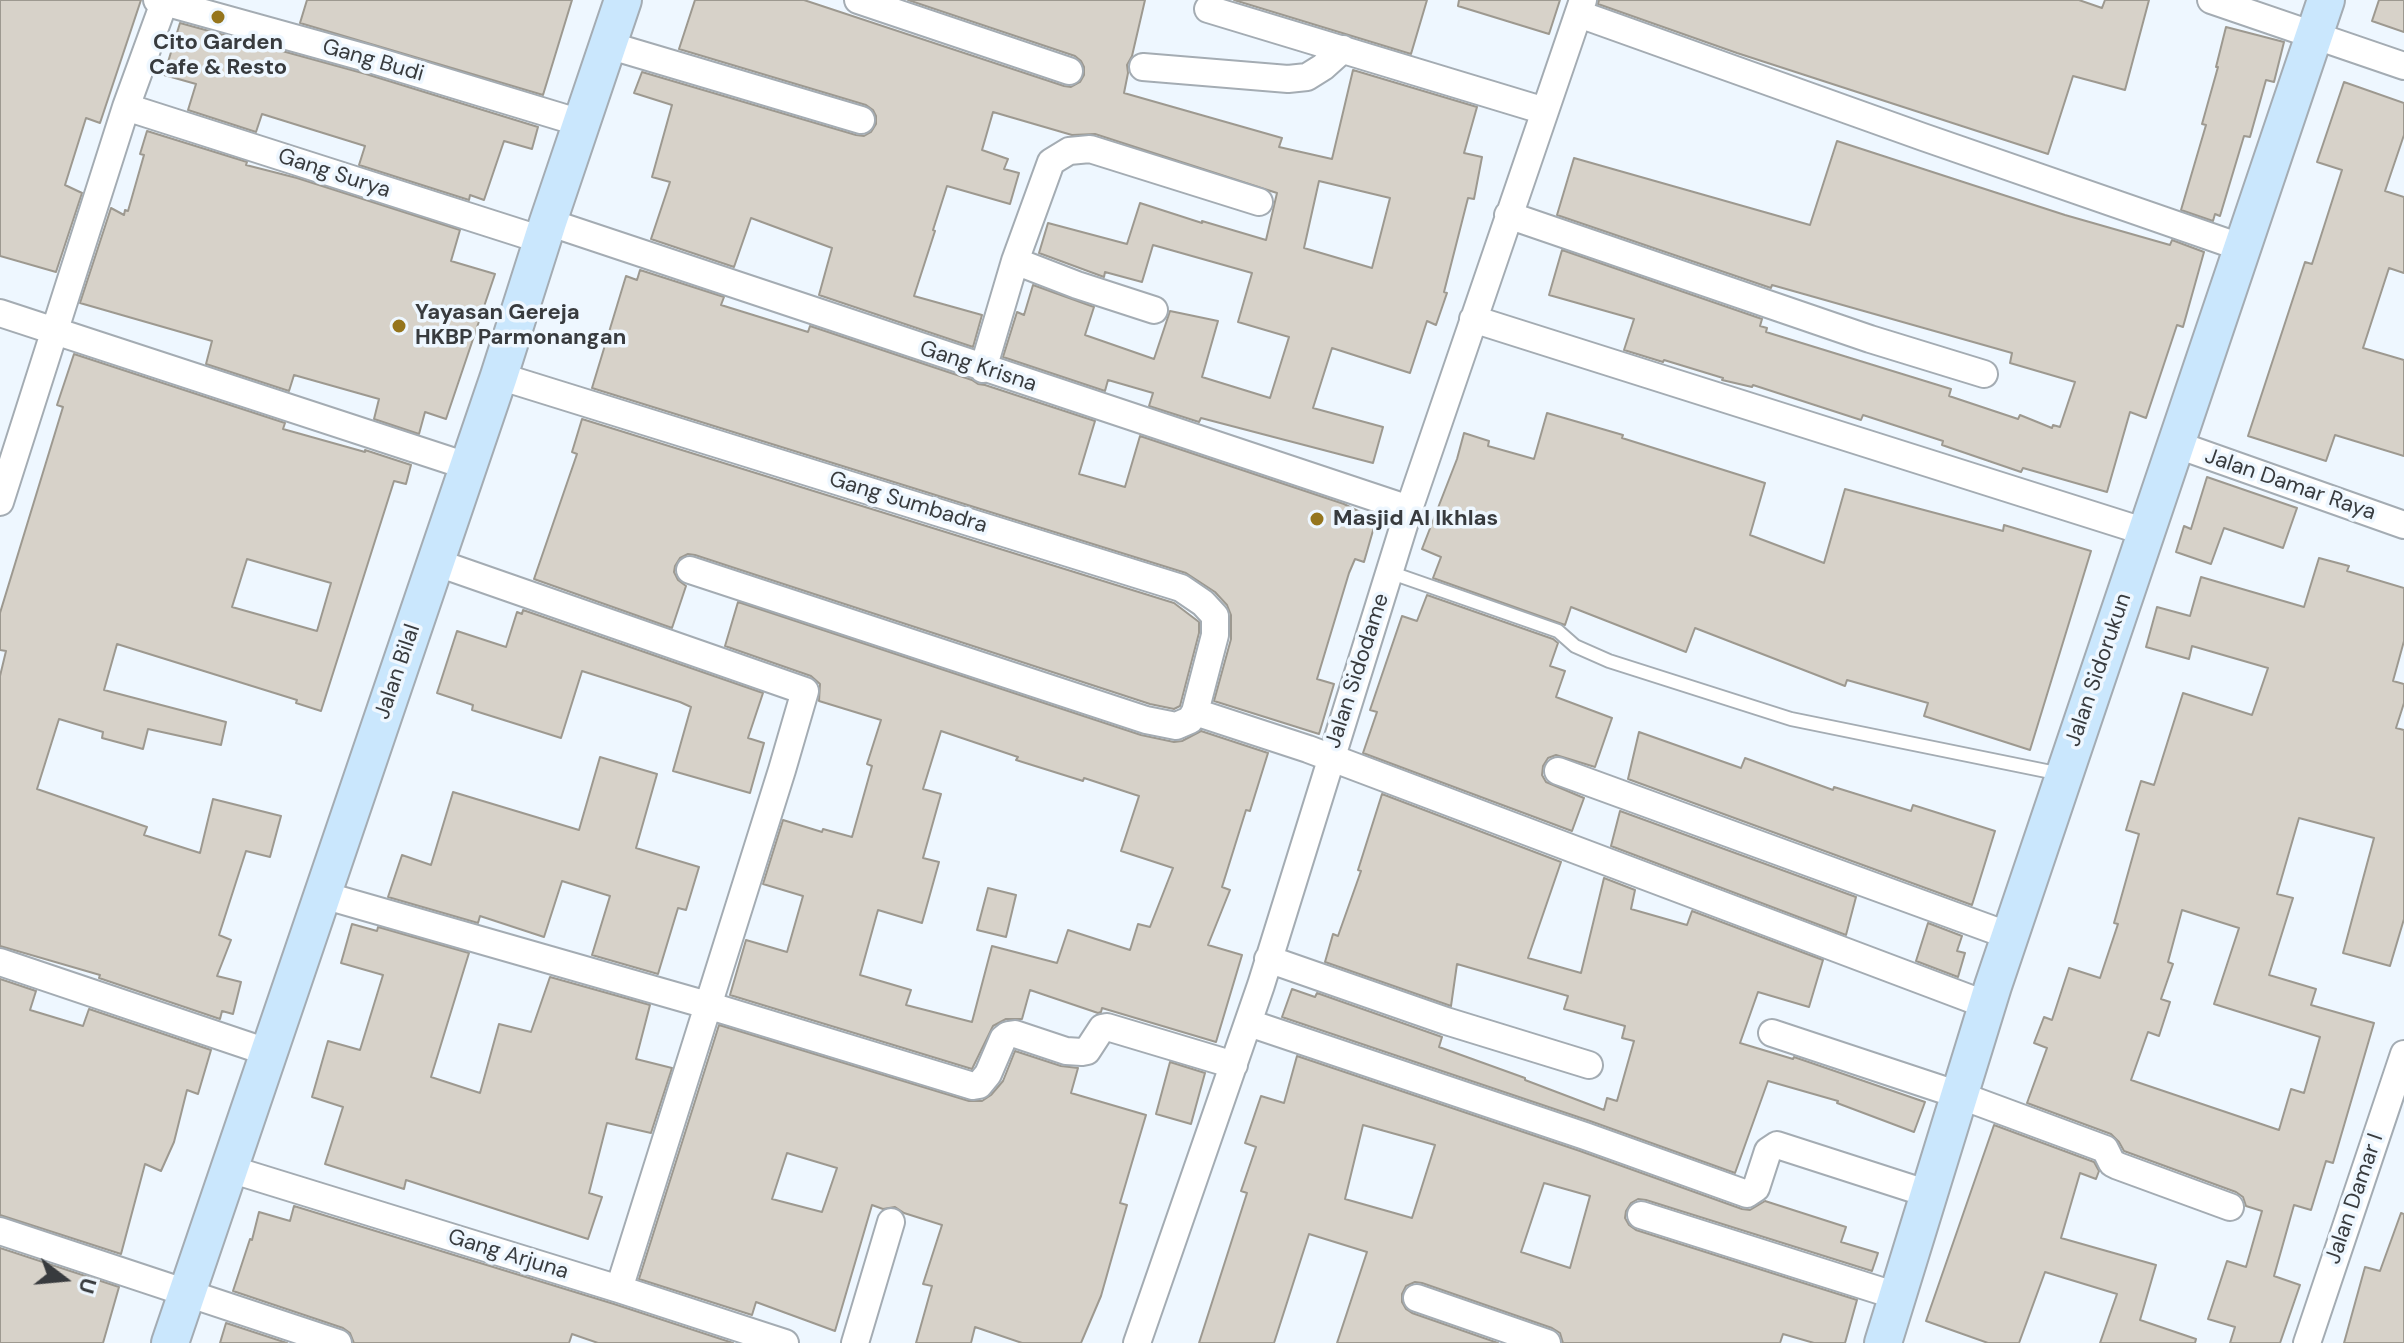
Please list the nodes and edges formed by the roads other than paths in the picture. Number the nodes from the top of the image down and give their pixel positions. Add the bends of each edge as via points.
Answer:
1 (623, 0) edge
2 (858, 0) edge
3 (2211, 0) edge
4 (2326, 0) edge
5 (162, 1) edge
6 (1581, 7) edge
7 (1208, 9) dead end
8 (2314, 35) junction
9 (608, 45) junction
10 (1343, 49) junction
11 (2404, 66) edge
12 (1143, 67) dead end
13 (1069, 71) dead end
14 (126, 107) junction
15 (1545, 111) junction
16 (861, 120) dead end
17 (581, 123) junction
18 (1259, 202) dead end
19 (1508, 215) junction
20 (545, 231) junction
21 (2243, 248) junction
22 (1015, 261) junction
23 (1154, 310) dead end
24 (0, 313) edge
25 (1473, 319) junction
26 (54, 330) junction
27 (983, 369) junction
28 (1984, 374) dead end
29 (499, 376) junction
30 (2175, 444) junction
31 (467, 466) junction
32 (0, 502) edge
33 (1409, 509) junction
34 (2404, 525) edge
35 (2146, 532) junction
36 (435, 562) junction
37 (690, 570) dead end
38 (1389, 572) junction
39 (1195, 712) junction
40 (1330, 758) junction
41 (1558, 771) dead end
42 (2064, 774) junction
43 (323, 895) junction
44 (2010, 936) junction
45 (1268, 959) junction
46 (0, 962) edge
47 (707, 1005) junction
48 (1987, 1005) junction
49 (1249, 1023) junction
50 (1772, 1033) dead end
51 (270, 1053) junction
52 (2404, 1054) edge
53 (1234, 1065) junction
54 (1589, 1065) dead end
55 (1959, 1095) junction
56 (230, 1169) junction
57 (1929, 1194) junction
58 (2230, 1207) dead end
59 (1641, 1215) dead end
60 (891, 1222) dead end
61 (0, 1231) edge
62 (619, 1289) junction
63 (187, 1293) junction
64 (1897, 1296) junction
65 (1417, 1298) dead end
66 (170, 1343) edge
67 (338, 1343) edge
68 (785, 1343) edge
69 (855, 1343) edge
70 (1137, 1343) edge
71 (1547, 1343) edge
72 (1883, 1343) edge
73 (2307, 1343) edge

1 - 9 street, Jalan Bilal
2 - 13 street
3 - 8 street
4 - 8 street, Jalan Sidorukun
5 - 14 street
5 - 17 street, Gang Budi
6 - 15 street, Jalan Sidodame
6 - 21 street via 1923,137
7 - 10 street
8 - 11 street
8 - 21 street, Jalan Sidorukun
9 - 16 street
9 - 17 street, Jalan Bilal
10 - 12 street via 1307,77 1288,79
10 - 15 street
14 - 20 street, Gang Surya
14 - 26 street
15 - 19 street, Jalan Sidodame
17 - 20 street, Jalan Bilal
18 - 22 street via 1090,149 1069,151 1051,162
19 - 25 street, Jalan Sidodame
19 - 28 street
20 - 27 street, Gang Krisna
20 - 29 street, Jalan Bilal
21 - 30 street, Jalan Sidorukun
22 - 23 street
22 - 27 street
24 - 26 street
25 - 33 street, Jalan Sidodame
25 - 35 street
26 - 31 street
26 - 32 street
27 - 33 street, Gang Krisna
29 - 31 street, Jalan Bilal
29 - 39 street, Gang Sumbadra via 1181,588 1215,616
30 - 34 street, Jalan Damar Raya
30 - 35 street, Jalan Sidorukun
31 - 36 street, Jalan Bilal
33 - 38 street, Jalan Sidodame
35 - 42 street, Jalan Sidorukun
36 - 43 street, Jalan Bilal
36 - 47 street via 805,691
37 - 39 street via 1146,720 1176,726
38 - 40 street, Jalan Sidodame
38 - 42 lane via 1558,631 1575,646 1609,661 1791,719
39 - 40 street
40 - 45 street, Jalan Sidodame
40 - 48 street
41 - 44 street
42 - 44 street, Jalan Sidorukun
43 - 47 street
43 - 51 street, Jalan Bilal
44 - 48 street, Jalan Sidorukun
45 - 49 street, Jalan Sidodame
45 - 54 street
46 - 51 street
47 - 53 street via 973,1086 988,1074 1003,1039 1015,1034 1082,1052 1107,1027
47 - 62 street
48 - 55 street, Jalan Sidorukun
49 - 53 street, Jalan Sidodame
49 - 57 street via 1747,1194 1756,1188 1768,1151 1777,1145
50 - 55 street
51 - 56 street, Jalan Bilal
52 - 73 street, Jalan Damar I
53 - 70 street, Jalan Sidodame
55 - 57 street, Jalan Sidorukun
55 - 58 street via 2105,1149 2118,1166
56 - 62 street, Gang Arjuna
56 - 63 street, Jalan Bilal
57 - 64 street, Jalan Sidorukun
59 - 64 street
60 - 69 street
61 - 63 street
62 - 68 street, Gang Arjuna
63 - 66 street, Jalan Bilal
63 - 67 street
64 - 72 street, Jalan Sidorukun
65 - 71 street

